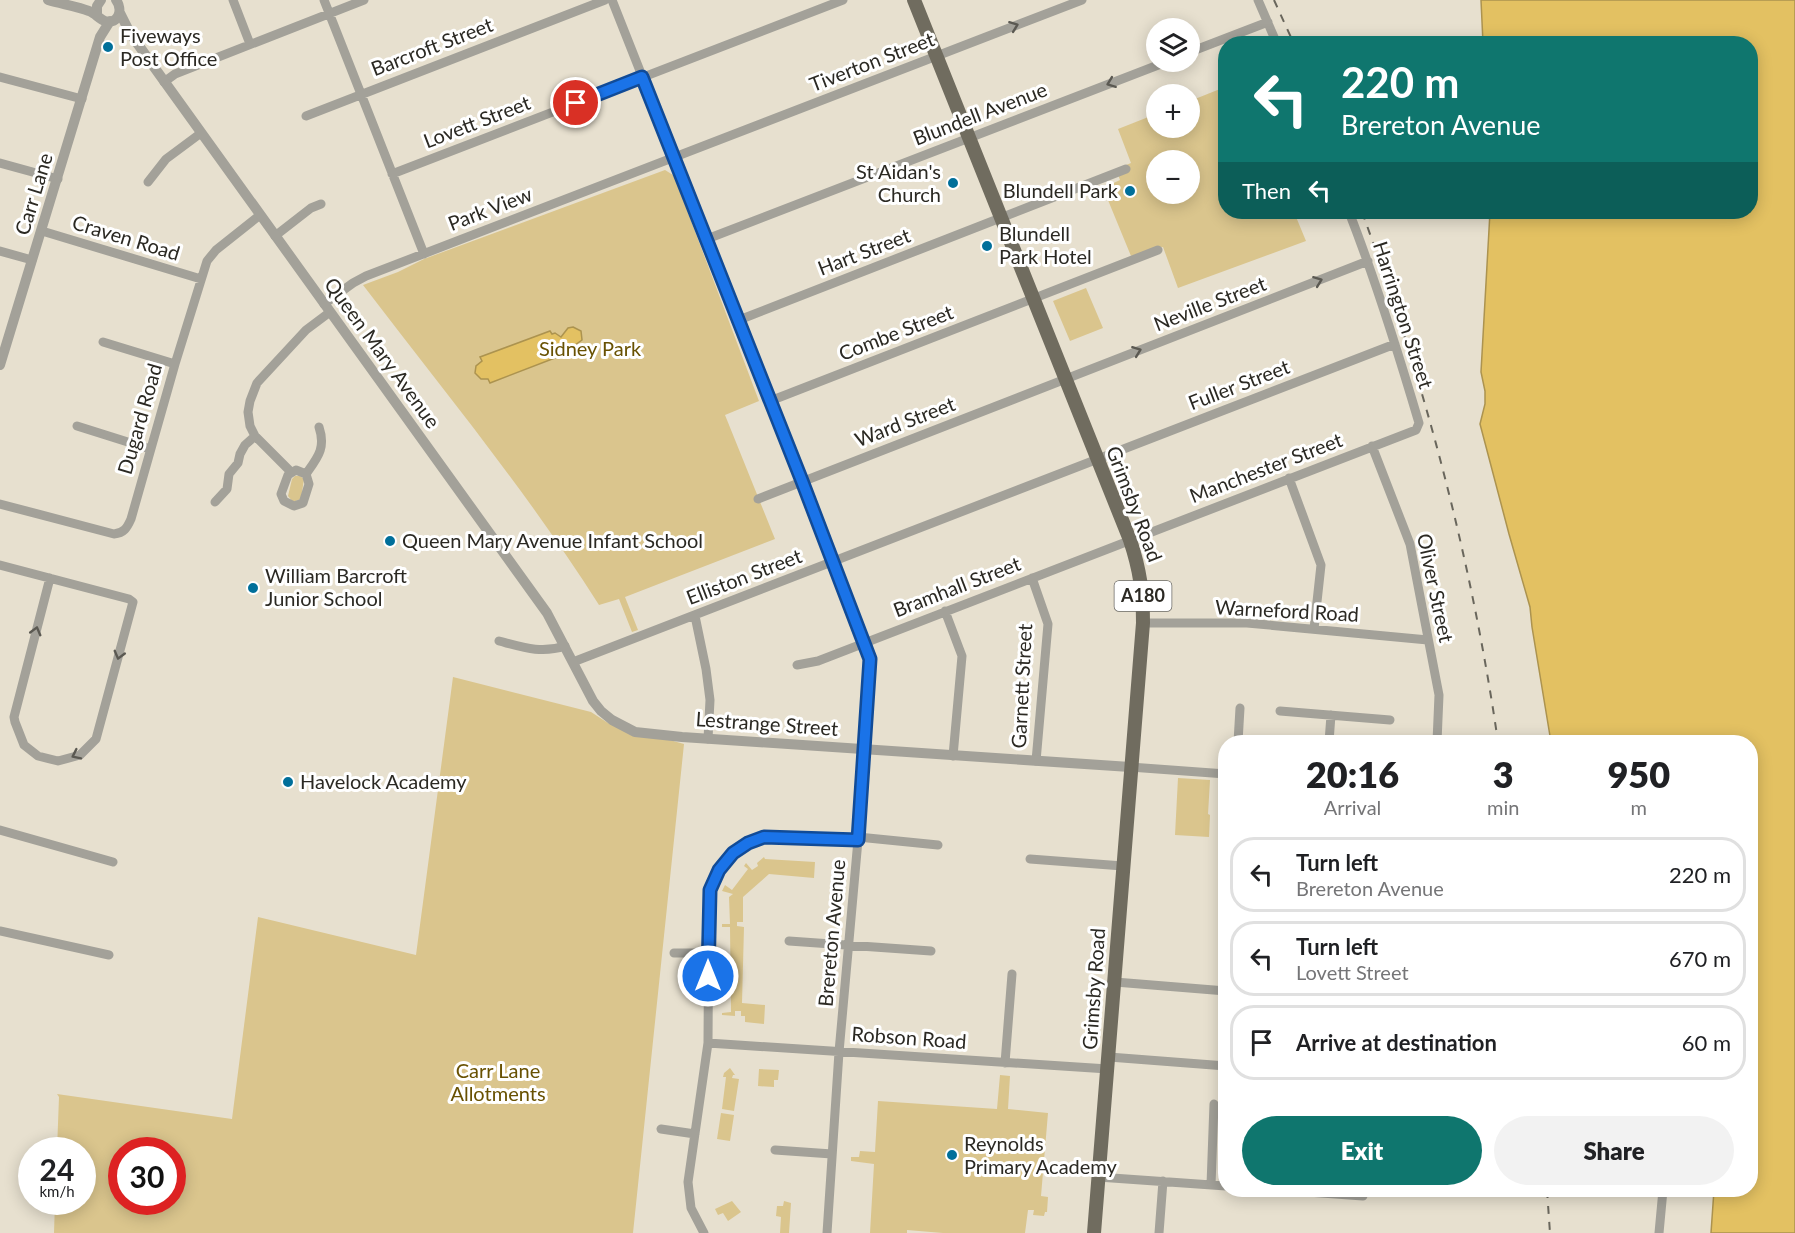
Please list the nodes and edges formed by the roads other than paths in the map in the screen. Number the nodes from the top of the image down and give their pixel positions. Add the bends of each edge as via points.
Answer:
1 (48, 0) edge
2 (233, 0) edge
3 (324, 0) edge
4 (364, 0) edge
5 (605, 0) edge
6 (612, 0) edge
7 (843, 0) edge
8 (914, 0) edge
9 (1083, 0) edge
10 (1258, 0) edge
11 (96, 9) edge
12 (117, 10) edge
13 (330, 13) junction
14 (1268, 22) junction
15 (101, 33) junction
16 (1232, 36) edge
17 (1274, 36) edge
18 (1218, 41) edge
19 (250, 44) junction
20 (1200, 48) edge
21 (937, 56) junction
22 (1146, 70) edge
23 (0, 77) edge
24 (642, 77) junction
25 (164, 82) junction
26 (362, 94) junction
27 (82, 99) junction
28 (306, 116) dead end
29 (201, 133) junction
30 (969, 138) junction
31 (675, 158) junction
32 (0, 163) edge
33 (1126, 169) dead end
34 (392, 174) junction
35 (58, 179) junction
36 (148, 182) dead end
37 (321, 204) dead end
38 (260, 215) junction
39 (1002, 218) junction
40 (1351, 219) edge
41 (42, 231) junction
42 (275, 236) junction
43 (707, 239) junction
44 (1158, 250) dead end
45 (0, 251) edge
46 (424, 254) junction
47 (32, 260) junction
48 (1368, 261) junction
49 (201, 279) junction
50 (1034, 299) junction
51 (327, 308) junction
52 (739, 320) junction
53 (103, 342) dead end
54 (1395, 344) junction
55 (174, 364) junction
56 (0, 365) edge
57 (1065, 379) junction
58 (770, 401) junction
59 (77, 426) dead end
60 (319, 427) dead end
61 (1416, 430) joint
62 (255, 436) junction
63 (1372, 446) junction
64 (150, 449) junction
65 (1096, 459) junction
66 (291, 472) junction
67 (306, 474) junction
68 (1288, 478) junction
69 (802, 481) junction
70 (758, 499) dead end
71 (215, 502) dead end
72 (0, 504) edge
73 (1130, 540) junction
74 (833, 562) junction
75 (0, 565) edge
76 (50, 578) junction
77 (1032, 578) junction
78 (945, 611) junction
79 (695, 616) junction
80 (1143, 623) junction
81 (1314, 629) junction
82 (499, 640) dead end
83 (1428, 640) junction
84 (864, 642) junction
85 (565, 646) junction
86 (573, 662) junction
87 (797, 665) dead end
88 (593, 701) joint
89 (1240, 708) dead end
90 (1280, 711) dead end
91 (1331, 716) junction
92 (1390, 720) dead end
93 (1238, 735) edge
94 (1330, 735) edge
95 (1437, 735) edge
96 (708, 739) junction
97 (864, 748) junction
98 (953, 756) junction
99 (1036, 761) junction
100 (1130, 767) junction
101 (1218, 773) edge
102 (0, 830) edge
103 (858, 839) junction
104 (938, 844) dead end
105 (1030, 859) dead end
106 (113, 862) dead end
107 (1123, 866) junction
108 (0, 932) edge
109 (789, 941) dead end
110 (849, 945) junction
111 (931, 951) dead end
112 (674, 952) dead end
113 (708, 953) junction
114 (108, 955) dead end
115 (1012, 974) dead end
116 (1115, 982) junction
117 (1218, 990) edge
118 (708, 1043) junction
119 (838, 1052) junction
120 (1005, 1063) junction
121 (1108, 1063) junction
122 (1218, 1066) edge
123 (1214, 1104) dead end
124 (661, 1129) dead end
125 (695, 1134) junction
126 (775, 1150) dead end
127 (832, 1154) junction
128 (1098, 1177) junction
129 (1163, 1181) junction
130 (1211, 1185) junction
131 (1218, 1185) edge
132 (1663, 1197) edge
133 (704, 1233) edge
134 (827, 1233) edge
135 (1094, 1233) edge
136 (1159, 1233) edge
137 (1659, 1233) edge

1 - 11 street
2 - 19 street
3 - 13 street
4 - 13 street
5 - 26 street, Barcroft Street
6 - 24 street, Brereton Avenue
7 - 24 street, Lovett Street
8 - 21 main road, Grimsby Road / A180
21 -> 9 street, Tiverton Street
10 - 14 street
11 - 12 street via 106,21
11 - 15 street, Carr Lane
12 - 15 street, Carr Lane
12 - 25 street, Queen Mary Avenue
13 - 19 street
13 - 26 street
14 - 16 street
14 - 17 street
15 - 27 street, Carr Lane
18 - 20 street
19 - 25 street
21 - 30 main road, Grimsby Road / A180
21 - 31 street, Tiverton Street
22 -> 30 street, Blundell Avenue
23 - 27 street
24 - 31 street, Brereton Avenue
24 - 34 street, Lovett Street
25 - 29 street, Queen Mary Avenue
26 - 28 street, Barcroft Street
26 - 34 street
27 - 35 street, Carr Lane
29 - 36 street via 166,159
29 - 38 street, Queen Mary Avenue
30 - 39 main road, Grimsby Road / A180
30 - 43 street, Blundell Avenue
31 - 43 street, Brereton Avenue
31 - 46 street, Park View
32 - 35 street
33 - 39 street, Hart Street
34 - 46 street
35 - 41 street, Carr Lane
37 - 42 street
38 - 42 street, Queen Mary Avenue
38 - 49 street, Dugard Road via 216,250
39 - 50 main road, Grimsby Road / A180
39 - 52 street, Hart Street
40 - 48 street, Harrington Street
41 - 47 street, Carr Lane
41 - 49 street, Craven Road
42 - 51 street, Queen Mary Avenue
43 - 52 street, Brereton Avenue
44 - 50 street, Combe Street
45 - 47 street
46 - 51 street, Park View via 359,279
47 - 56 street, Carr Lane
48 - 54 street, Harrington Street
57 -> 48 street, Neville Street
49 - 55 street, Dugard Road
50 - 57 main road, Grimsby Road / A180
50 - 58 street, Combe Street
51 - 62 street, Park View via 257,383 248,412
51 - 85 street, Queen Mary Avenue via 547,613
52 - 58 street, Brereton Avenue
53 - 55 street
54 - 61 street, Harrington Street via 1419,423
54 - 65 street, Fuller Street
55 - 64 street, Dugard Road
57 - 65 main road, Grimsby Road / A180
57 - 69 street, Ward Street
58 - 69 street, Brereton Avenue
59 - 64 street
60 - 67 street via 327,440
61 - 63 street, Manchester Street
62 - 66 street
62 - 71 street via 245,445 227,489
63 - 68 street, Manchester Street
63 - 83 street, Oliver Street via 1410,544
64 - 72 street, Dugard Road via 131,519 120,533
65 - 73 main road, Grimsby Road / A180
65 - 74 street, Elliston Street
66 - 67 street
66 - 67 street via 281,494 284,501 294,506 303,502 309,484
68 - 73 street, Manchester Street
68 - 81 street via 1321,565
69 - 70 street, Ward Street
69 - 74 street, Brereton Avenue
73 - 77 street, Bramhall Street
73 - 80 main road, Grimsby Road / A180 via 1143,593
74 - 79 street, Elliston Street
74 - 84 street, Brereton Avenue
75 - 76 street
76 -> 76 street via 133,602 96,739 75,758 58,761 38,756 24,745 14,717
77 - 78 street, Bramhall Street
77 - 99 street, Garnett Street via 1048,624
78 - 84 street, Bramhall Street
78 - 98 street via 962,656
79 - 86 street, Elliston Street
79 - 96 street via 710,700
80 - 81 street, Warneford Road via 1247,623
80 - 100 main road, Grimsby Road / A180
81 - 83 street, Warneford Road
82 - 85 street via 535,651
83 - 95 street, Oliver Street via 1439,695
84 - 87 street, Bramhall Street via 818,661
84 - 97 street, Brereton Avenue via 870,659
85 - 86 street, Queen Mary Avenue
86 - 88 street, Queen Mary Avenue
88 - 96 street, Lestrange Street via 612,720 635,732
89 - 93 street
90 - 91 street
91 - 92 street
91 - 94 street
96 - 97 street, Lestrange Street
97 - 98 street, Lestrange Street
97 - 103 street, Brereton Avenue
98 - 99 street, Lestrange Street
99 - 100 street, Lestrange Street
100 - 101 street
100 - 107 main road, Grimsby Road / A180
102 - 106 street
103 - 104 street
103 - 110 street, Brereton Avenue
103 - 113 street via 764,837 733,853 710,890
105 - 107 street
107 - 116 main road, Grimsby Road / A180
108 - 114 street
109 - 110 street
110 - 111 street
110 - 119 street, Brereton Avenue
112 - 113 street
113 - 118 street
115 - 120 street
116 - 117 street
116 - 121 main road, Grimsby Road / A180
118 - 119 street, Robson Road
118 - 125 street
119 - 120 street, Robson Road
119 - 127 street, Brereton Avenue
120 - 121 street, Robson Road
121 - 122 street, Robson Road
121 - 128 main road, Grimsby Road / A180
123 - 130 street
124 - 125 street
125 - 133 street via 688,1182 691,1208
126 - 127 street
127 - 134 street, Brereton Avenue
128 - 129 street
128 - 135 main road, Grimsby Road / A180
129 - 130 street
129 - 136 street
130 - 131 street
132 - 137 street

